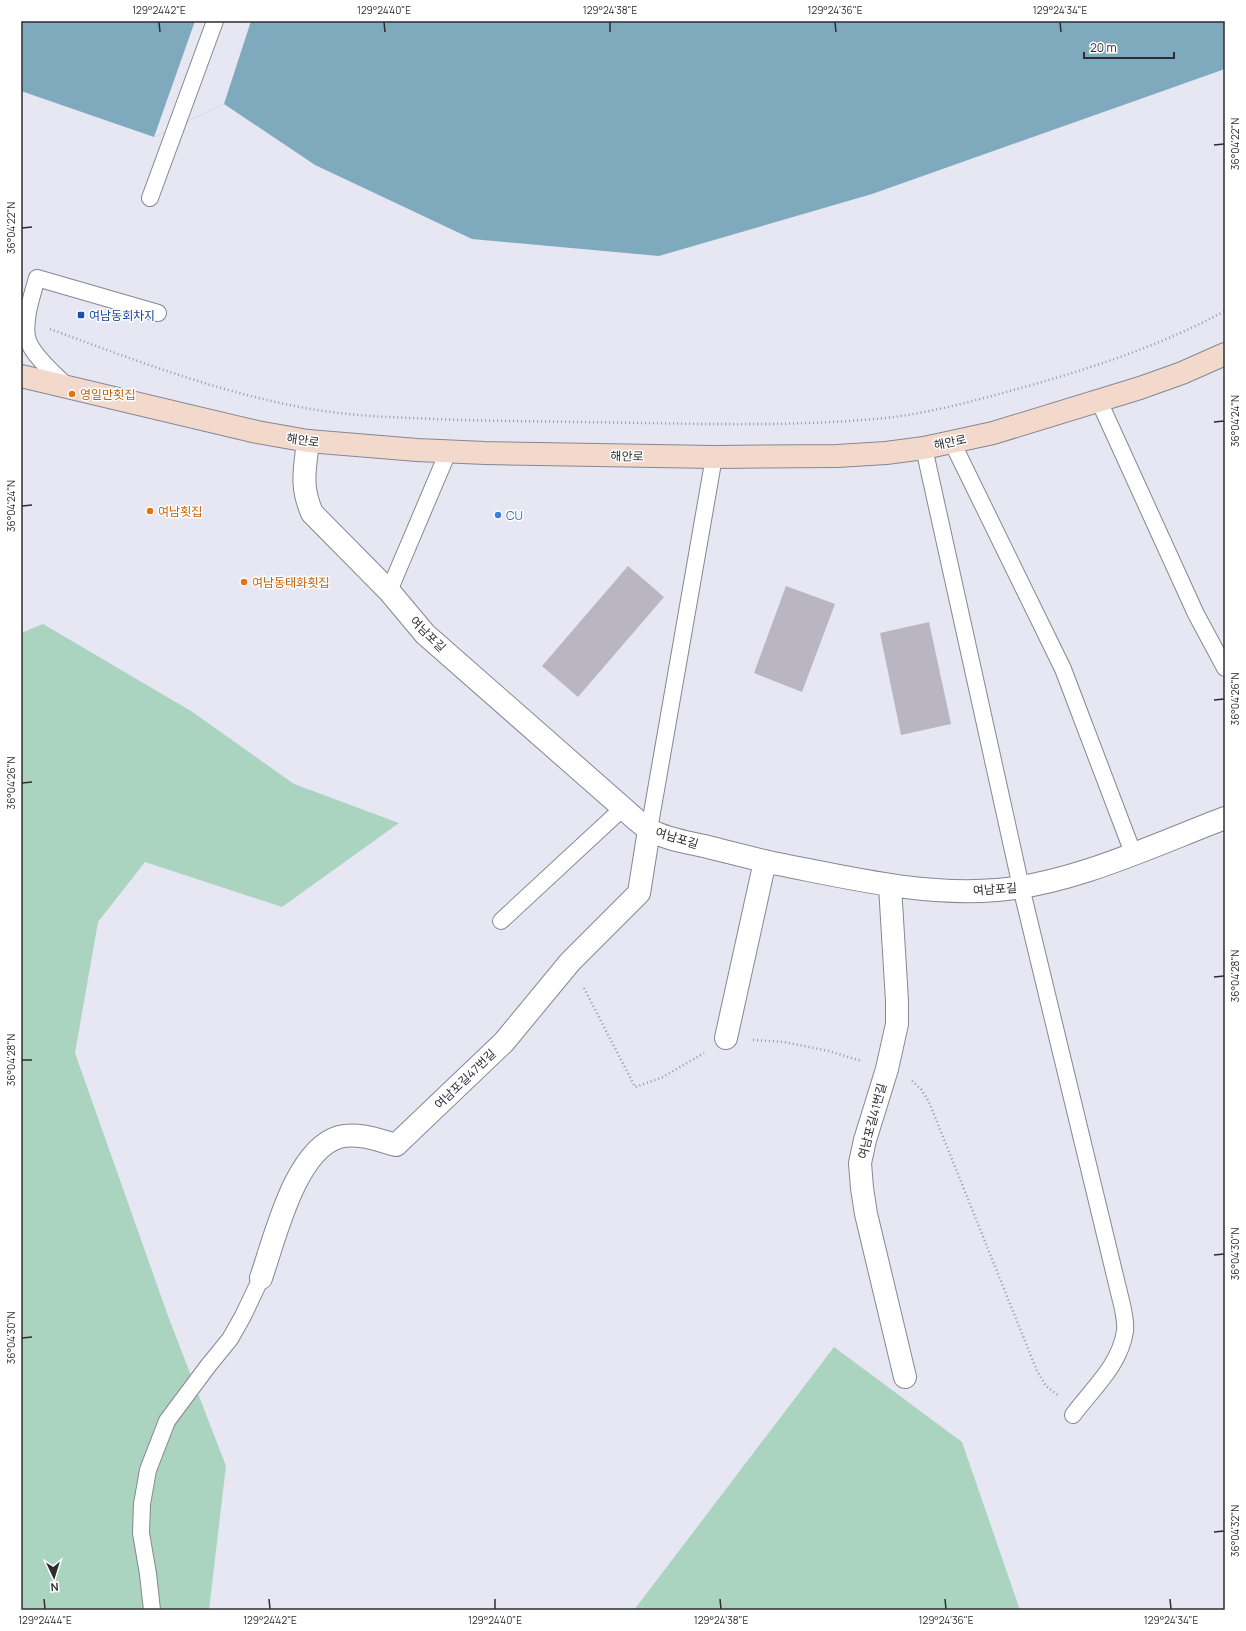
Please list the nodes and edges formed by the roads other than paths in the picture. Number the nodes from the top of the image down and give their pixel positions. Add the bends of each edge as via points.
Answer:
1 (215, 21) edge
2 (150, 198) dead end
3 (158, 313) dead end
4 (1225, 354) edge
5 (21, 376) edge
6 (66, 385) junction
7 (1099, 401) junction
8 (308, 441) junction
9 (952, 442) junction
10 (924, 448) junction
11 (448, 452) junction
12 (714, 458) junction
13 (389, 591) junction
14 (1225, 668) edge
15 (623, 808) junction
16 (1225, 818) edge
17 (649, 830) junction
18 (1133, 853) junction
19 (765, 861) junction
20 (890, 886) junction
21 (1022, 887) junction
22 (501, 921) dead end
23 (726, 1038) dead end
24 (262, 1278) joint
25 (905, 1377) dead end
26 (1078, 1409) road end
27 (152, 1610) edge

1 - 2 lane
3 - 6 lane via 37,278 27,321 27,338 47,368
4 - 7 street, 해안로 via 1175,375
5 - 6 street, 해안로
6 - 8 street, 해안로 via 257,432
7 - 9 street, 해안로 via 993,433
7 - 14 lane via 1196,614
8 - 11 street, 해안로
8 - 13 street, 여남포길 via 305,497 312,513
9 - 10 street, 해안로
9 - 18 lane via 1063,669
10 - 12 street, 해안로 via 836,456
10 - 21 lane
11 - 12 street, 해안로
11 - 13 lane
12 - 17 lane
13 - 15 street, 여남포길 via 425,634
15 - 17 street, 여남포길
15 - 22 lane
16 - 18 street, 여남포길
17 - 19 street, 여남포길 via 670,838
17 - 24 street, 여남포길47번길 via 639,893 570,962 504,1042 396,1145 374,1138 340,1137 327,1142 314,1154 301,1172 288,1199
18 - 21 street, 여남포길 via 1086,871
19 - 20 street, 여남포길
19 - 23 street
20 - 21 street, 여남포길 via 971,891
20 - 25 street, 여남포길41번길 via 897,1024 860,1163 866,1214
21 - 26 lane via 1123,1309 1125,1329 1120,1350 1110,1369
24 - 27 lane via 230,1339 167,1421 148,1470 142,1504 141,1533

